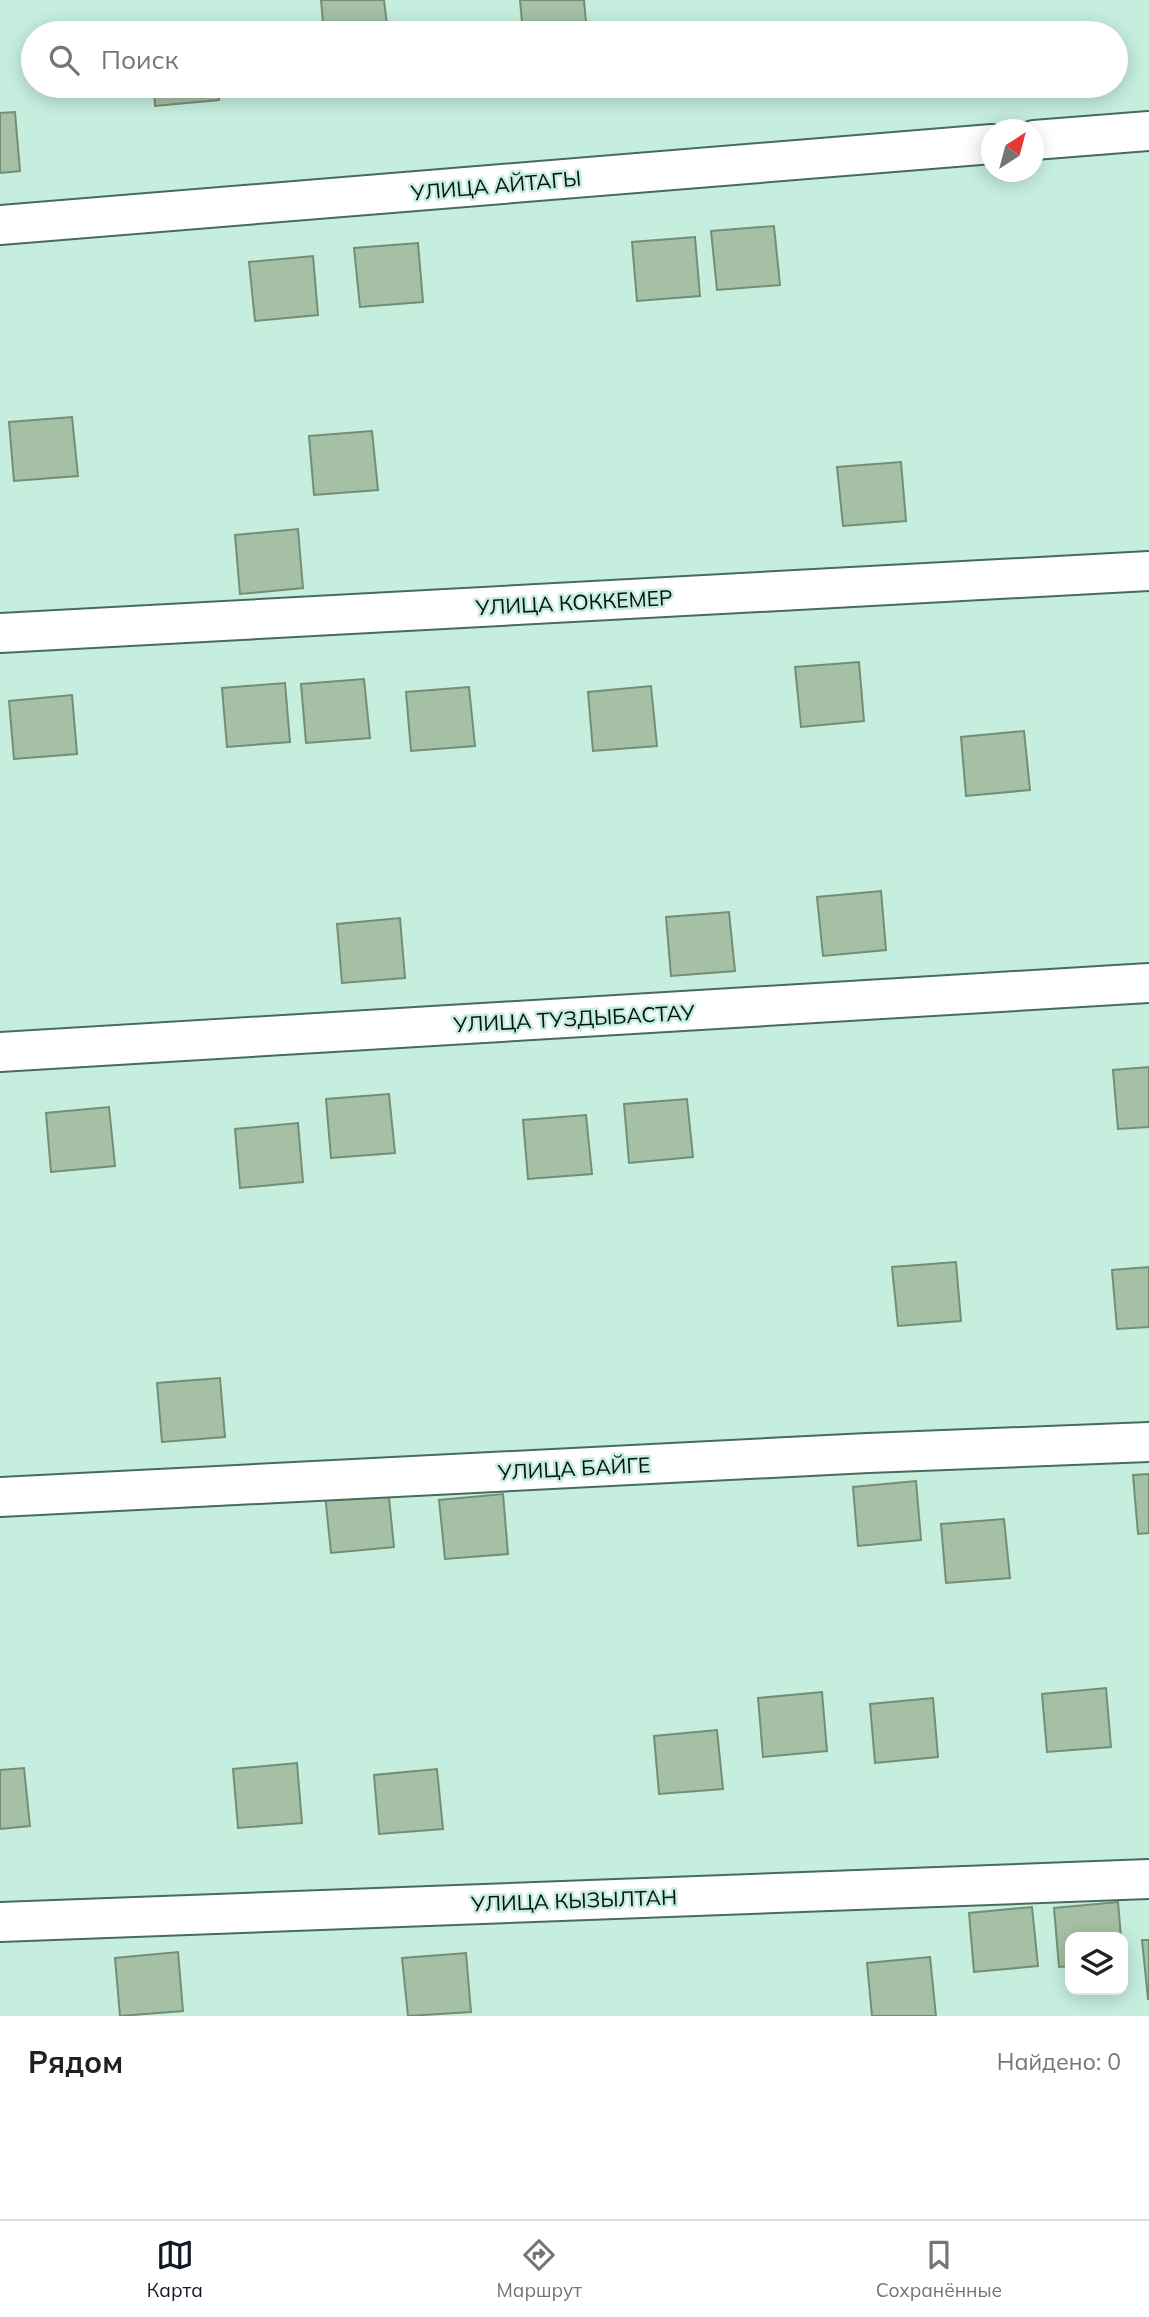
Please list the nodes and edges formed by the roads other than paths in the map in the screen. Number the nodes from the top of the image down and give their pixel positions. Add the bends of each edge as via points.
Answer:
1 (1149, 131) edge
2 (1044, 139) edge
3 (981, 145) edge
4 (0, 225) edge
5 (1149, 571) edge
6 (0, 633) edge
7 (1149, 983) edge
8 (0, 1052) edge
9 (1149, 1443) edge
10 (0, 1497) edge
11 (1149, 1879) edge
12 (0, 1922) edge

1 - 2 street
3 - 4 street, УЛИЦА АЙТАГЫ
5 - 6 street, УЛИЦА КОККЕМЕР
7 - 8 street, УЛИЦА ТУЗДЫБАСТАУ
9 - 10 street, УЛИЦА БАЙГЕ
11 - 12 street, УЛИЦА КЫЗЫЛТАН

